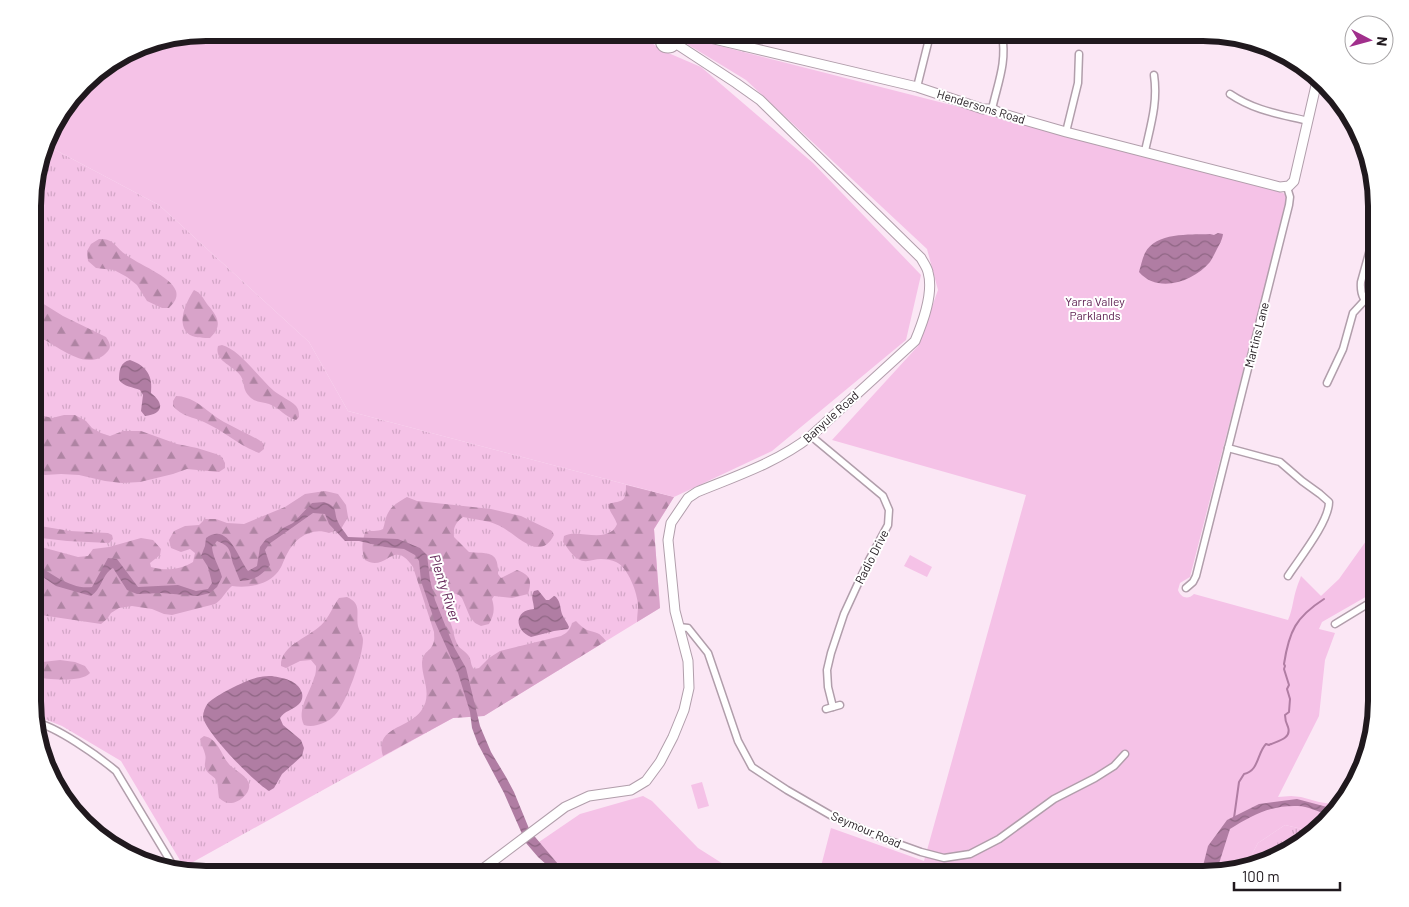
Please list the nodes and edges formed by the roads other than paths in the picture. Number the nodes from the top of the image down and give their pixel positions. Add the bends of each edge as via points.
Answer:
1 (722, 41) edge
2 (745, 41) edge
3 (928, 41) edge
4 (1003, 41) edge
5 (660, 42) edge
6 (673, 42) edge
7 (679, 42) edge
8 (744, 47) junction
9 (1079, 54) dead end
10 (1154, 74) dead end
11 (917, 87) junction
12 (1316, 88) edge
13 (1230, 94) dead end
14 (992, 109) junction
15 (1308, 121) junction
16 (1066, 132) junction
17 (1144, 151) junction
18 (1287, 187) junction
19 (1367, 260) edge
20 (1365, 300) junction
21 (1367, 302) edge
22 (1327, 384) dead end
23 (811, 436) junction
24 (1228, 448) junction
25 (1288, 576) dead end
26 (1186, 588) dead end
27 (1367, 604) edge
28 (1335, 624) dead end
29 (679, 626) junction
30 (833, 707) dead end
31 (43, 725) edge
32 (1125, 754) dead end
33 (171, 862) edge
34 (487, 866) edge

1 - 8 street, Hendersons Road
2 - 8 street
3 - 11 street
4 - 14 street via 1003,67
5 - 6 street, Banyule Road via 663,46 671,47
7 - 23 street, Banyule Road via 760,100 921,258 928,271 930,287 924,322 915,341
8 - 11 street, Hendersons Road
9 - 16 street via 1078,84
10 - 17 street via 1155,103
11 - 14 street, Hendersons Road via 983,109
12 - 15 street, Martins Lane
13 - 15 street via 1256,108
14 - 16 street, Hendersons Road
15 - 18 street, Martins Lane via 1294,181
16 - 17 street, Hendersons Road
17 - 18 street, Hendersons Road
18 - 24 street, Martins Lane via 1289,205
19 - 20 street via 1361,282
20 - 21 street
20 - 22 street via 1354,313 1343,349
23 - 29 street, Banyule Road via 779,458 688,498 671,523 668,540
23 - 30 street, Radio Drive via 883,496 889,510 888,525 844,614 831,653 827,670
24 - 25 street via 1280,462 1329,502 1320,527
24 - 26 street, Martins Lane via 1196,576
27 - 28 street
29 - 32 street, Seymour Road via 688,628 708,653 738,741 752,767 832,816 920,852 944,858 970,854 999,839 1054,799 1096,778
29 - 34 street, Banyule Road via 688,661 689,688 674,737 646,781 631,790 589,796 565,808
31 - 33 street via 54,729 116,771

